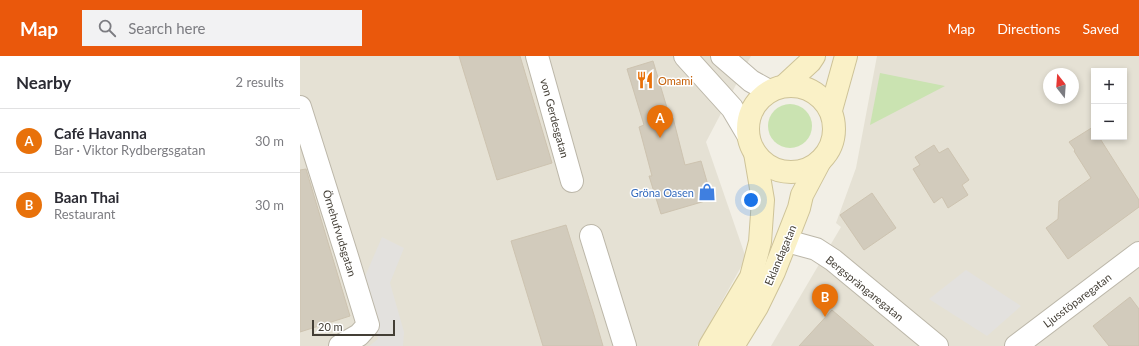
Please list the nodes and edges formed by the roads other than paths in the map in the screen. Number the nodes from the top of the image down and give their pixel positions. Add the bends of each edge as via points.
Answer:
1 (537, 56) edge
2 (685, 56) edge
3 (722, 56) edge
4 (814, 56) edge
5 (846, 56) edge
6 (777, 88) junction
7 (300, 108) edge
8 (831, 110) junction
9 (752, 144) junction
10 (820, 161) junction
11 (572, 181) dead end
12 (590, 236) dead end
13 (787, 241) junction
14 (1139, 253) edge
15 (340, 346) edge
16 (625, 346) edge
17 (710, 346) edge
18 (732, 346) edge
19 (937, 346) edge
20 (1016, 346) edge

1 - 11 street, von Gerdesgatan
2 - 9 street via 732,108
3 - 6 street via 752,81
4 - 6 street, Eklandagatan
5 - 8 street, Eklandagatan
6 - 8 street via 798,86 812,90 823,98
6 - 9 street, Eklandagatan via 759,99 752,110 748,122
7 - 15 street, Örnehufvudsgatan via 368,325 359,335
8 - 10 street, Eklandagatan via 834,137 829,150
9 - 10 street, Eklandagatan via 766,164 787,172 802,171
9 - 17 street, Eklandagatan via 763,200 760,242 751,278
10 - 13 street, Eklandagatan via 802,195
12 - 16 street
13 - 18 street, Eklandagatan via 757,307
13 - 19 street, Bergsprängaregatan via 816,249 833,260
14 - 20 street, Ljusstöparegatan

